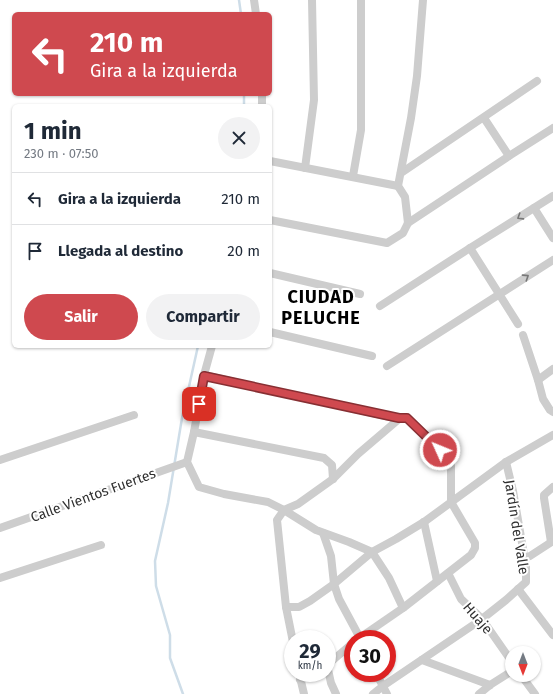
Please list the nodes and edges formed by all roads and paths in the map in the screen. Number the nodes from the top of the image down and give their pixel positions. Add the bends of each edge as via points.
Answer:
1 (312, 0) edge
2 (361, 0) edge
3 (423, 0) edge
4 (255, 1) edge
5 (256, 12) edge
6 (537, 81) dead end
7 (484, 118) junction
8 (553, 128) edge
9 (509, 156) junction
10 (272, 161) edge
11 (305, 168) junction
12 (401, 173) junction
13 (352, 176) junction
14 (398, 186) junction
15 (553, 196) edge
16 (534, 208) junction
17 (272, 220) edge
18 (408, 223) junction
19 (553, 238) edge
20 (470, 248) junction
21 (553, 260) edge
22 (272, 273) edge
23 (360, 294) dead end
24 (499, 294) junction
25 (380, 306) dead end
26 (518, 324) dead end
27 (272, 332) edge
28 (522, 335) dead end
29 (211, 348) edge
30 (372, 356) dead end
31 (387, 366) dead end
32 (553, 369) edge
33 (204, 376) junction
34 (538, 380) junction
35 (553, 412) edge
36 (134, 415) dead end
37 (399, 418) junction
38 (194, 432) junction
39 (553, 435) edge
40 (0, 460) edge
41 (506, 462) junction
42 (183, 463) junction
43 (333, 479) junction
44 (553, 487) edge
45 (451, 502) junction
46 (284, 510) junction
47 (424, 522) junction
48 (0, 528) edge
49 (323, 532) junction
50 (552, 542) edge
51 (101, 545) dead end
52 (372, 552) junction
53 (530, 556) dead end
54 (448, 573) junction
55 (0, 578) edge
56 (437, 582) junction
57 (334, 584) junction
58 (518, 589) junction
59 (286, 607) junction
60 (403, 608) junction
61 (482, 618) junction
62 (291, 630) edge
63 (353, 630) edge
64 (371, 630) edge
65 (553, 635) edge
66 (344, 651) edge
67 (505, 652) edge
68 (336, 658) edge
69 (422, 660) junction
70 (505, 675) edge
71 (300, 682) edge
72 (331, 682) edge
73 (381, 682) edge
74 (526, 682) edge
75 (490, 685) junction
76 (383, 686) junction
77 (304, 694) edge
78 (336, 694) edge
79 (373, 694) edge
80 (387, 694) edge
81 (478, 694) edge
82 (535, 694) edge

1 - 11 street via 314,100
2 - 13 street via 361,130
3 - 12 street via 417,76
4 - 5 street
6 - 7 street
7 - 9 street
7 - 12 street
8 - 9 street
9 - 18 street
10 - 11 street
11 - 13 street
12 - 14 street
13 - 14 street
14 - 18 street via 405,197
15 - 16 street
16 - 19 street
16 -> 20 street
17 - 18 street via 387,243 403,233
20 - 24 street
20 - 25 street
24 -> 21 street
22 - 23 street
24 - 26 street
24 - 31 street
27 - 30 street
28 - 34 street
29 - 33 street
32 - 34 street
33 - 37 street
33 - 38 street
34 - 35 street via 543,399
36 - 40 street
37 - 43 street
37 - 45 street via 407,418 451,461
38 - 42 street
38 - 43 street via 324,458 332,465
39 - 41 street
41 - 45 street
41 - 58 street, Jardín del Valle via 526,566 526,582
42 - 46 street via 199,487 268,502
42 - 48 street, Calle Vientos Fuertes
43 - 46 street via 298,504
44 - 50 street via 544,495
45 - 47 street
45 - 54 street via 475,543 475,548
46 - 49 street
46 - 59 street via 277,520
47 - 52 street
47 - 56 street
49 - 52 street
49 - 57 street via 331,556
50 - 53 street
51 - 55 street
52 - 57 street
52 - 60 street via 389,578
54 - 56 street
54 - 61 street, Huaje via 461,599
56 - 60 street
57 - 59 street via 304,606
57 - 63 street
58 - 61 street
58 - 65 street
59 - 62 street
60 - 64 street
61 - 67 street, Huaje
61 - 69 street
66 - 68 street
69 - 75 street
69 - 76 street
70 - 75 street
71 - 77 street
72 - 78 street
73 - 76 street
74 - 82 street
75 - 81 street
76 - 79 street
76 - 80 street

